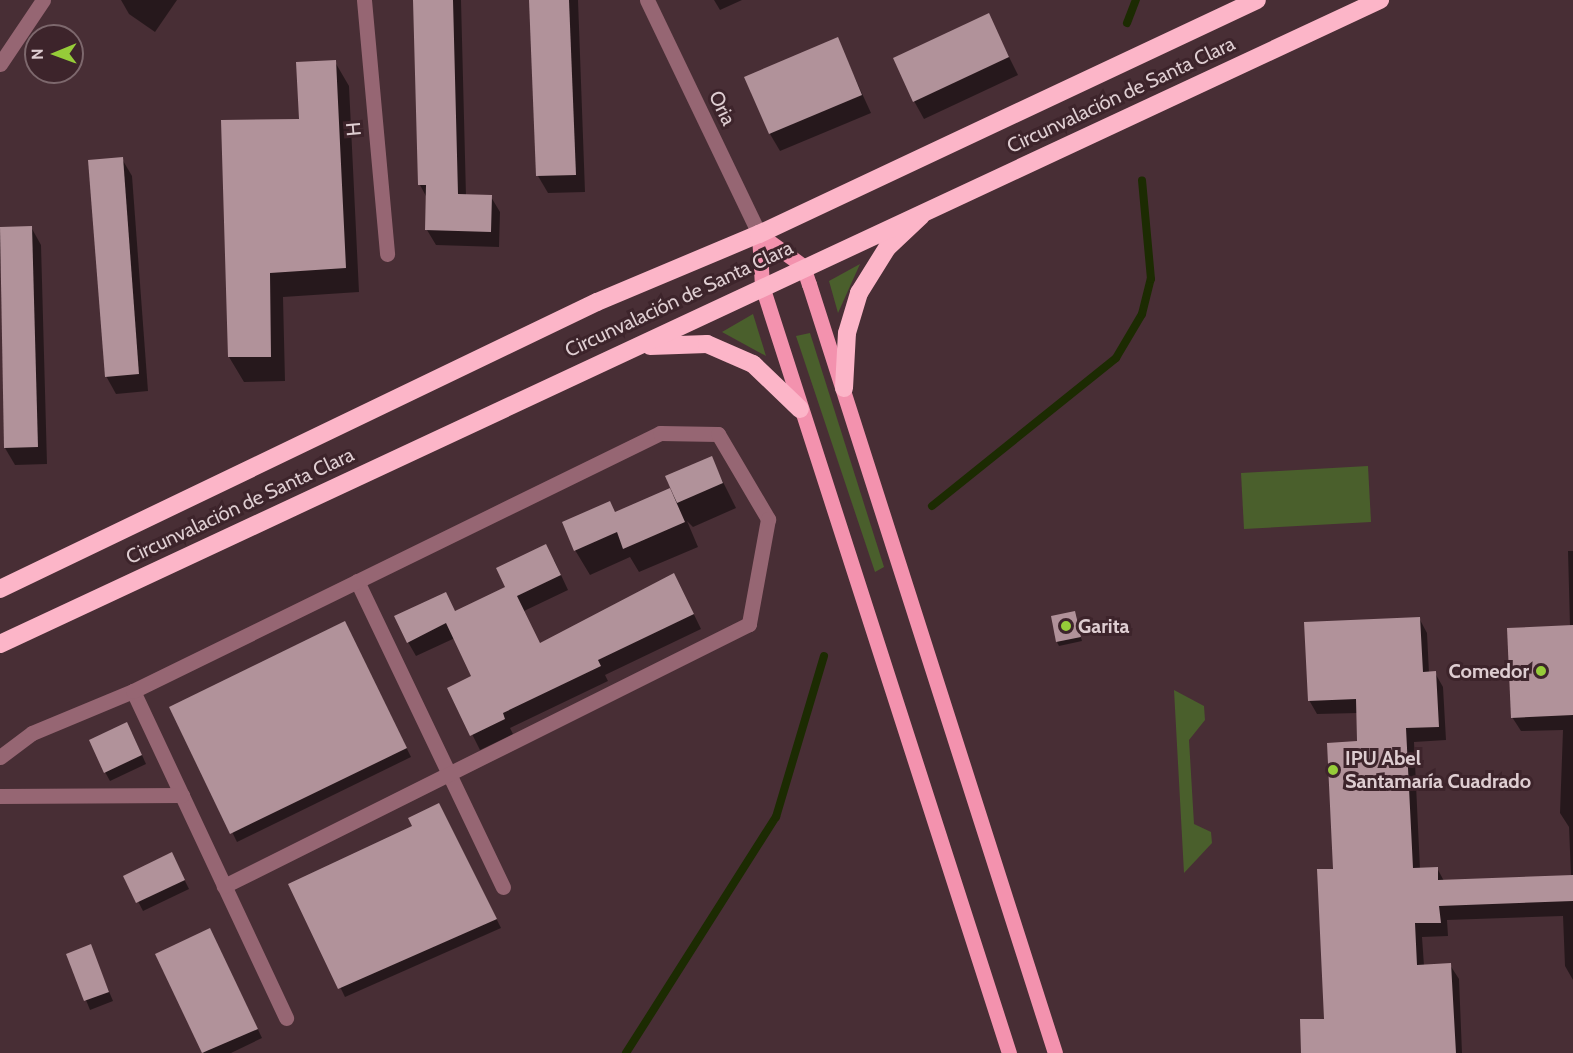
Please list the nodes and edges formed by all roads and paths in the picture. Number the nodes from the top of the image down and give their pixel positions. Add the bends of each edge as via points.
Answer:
1 (44, 0) edge
2 (364, 0) edge
3 (647, 0) edge
4 (1257, 0) edge
5 (1380, 0) edge
6 (0, 64) edge
7 (932, 206) junction
8 (759, 234) junction
9 (387, 254) dead end
10 (803, 266) junction
11 (762, 286) junction
12 (621, 352) junction
13 (844, 388) junction
14 (800, 409) junction
15 (357, 581) junction
16 (0, 589) edge
17 (0, 644) edge
18 (133, 691) junction
19 (0, 757) edge
20 (449, 774) junction
21 (182, 795) junction
22 (0, 796) edge
23 (224, 886) junction
24 (503, 888) dead end
25 (286, 1018) dead end
26 (1009, 1053) edge
27 (1055, 1053) edge

1 - 6 street
2 - 9 street, H
3 - 8 street, Oria
4 - 8 highway, Circunvalación de Santa Clara
5 - 7 highway, Circunvalación de Santa Clara
7 - 10 highway, Circunvalación de Santa Clara
7 - 13 highway via 887,248 859,293 847,333
8 - 10 main road
8 - 11 main road
8 - 16 highway, Circunvalación de Santa Clara via 597,302
10 - 11 highway, Circunvalación de Santa Clara
10 - 13 main road
11 - 12 highway, Circunvalación de Santa Clara
11 - 14 main road
12 - 14 highway via 668,342 707,344 753,364
12 - 17 highway, Circunvalación de Santa Clara
13 - 27 main road
14 - 26 main road
15 - 18 street
15 - 20 street
15 - 20 street via 660,433 718,434 768,519 749,624
18 - 19 street via 32,733
18 - 21 street
20 - 23 street
20 - 24 street
21 - 22 street
21 - 23 street
23 - 25 street

